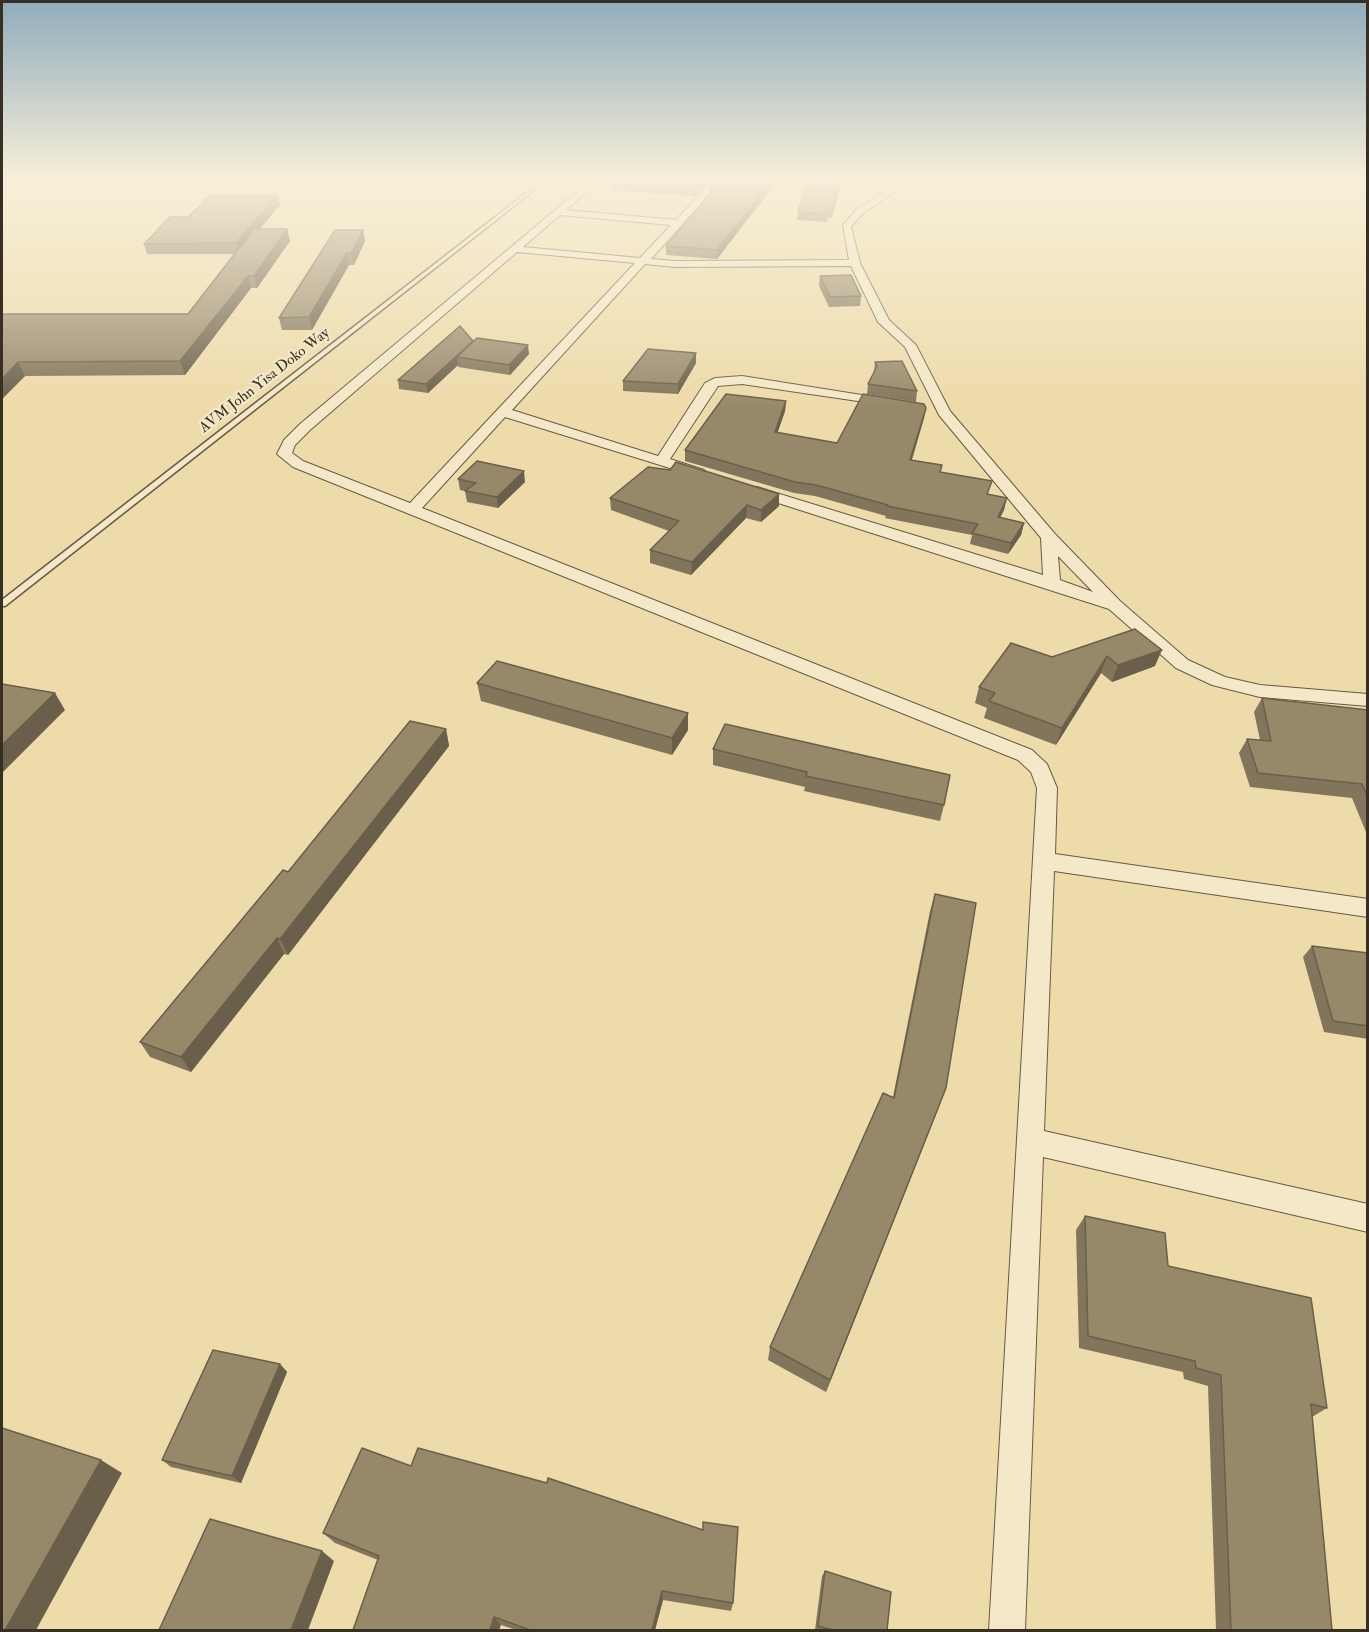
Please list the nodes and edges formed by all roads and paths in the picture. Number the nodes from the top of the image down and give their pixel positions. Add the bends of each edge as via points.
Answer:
1 (447, 256) edge
2 (505, 256) edge
3 (585, 256) edge
4 (648, 256) edge
5 (853, 256) edge
6 (643, 262) junction
7 (855, 263) junction
8 (899, 405) edge
9 (922, 408) edge
10 (503, 412) junction
11 (944, 412) junction
12 (661, 462) junction
13 (717, 479) edge
14 (740, 486) edge
15 (412, 510) junction
16 (1049, 537) junction
17 (1052, 584) junction
18 (2, 604) edge
19 (1115, 605) junction
20 (1368, 700) edge
21 (1044, 861) junction
22 (1368, 908) edge
23 (1031, 1141) junction
24 (1368, 1218) edge
25 (1007, 1630) edge

1 - 18 lane, AVM John Yisa Doko Way
2 - 15 street via 305,427 284,454 298,464
3 - 6 street
4 - 6 street
5 - 7 street
6 - 7 street
6 - 10 street
7 - 11 street via 884,322 910,345
8 - 12 street via 742,380 715,382
9 - 11 street
10 - 12 street
10 - 15 street
11 - 16 street
12 - 13 street
14 - 17 street
15 - 21 street via 1025,755 1040,769 1047,788
16 - 17 street
16 - 19 street
17 - 19 street
19 - 20 street via 1182,663 1219,681 1260,691
21 - 22 street
21 - 23 street
23 - 24 street
23 - 25 street

